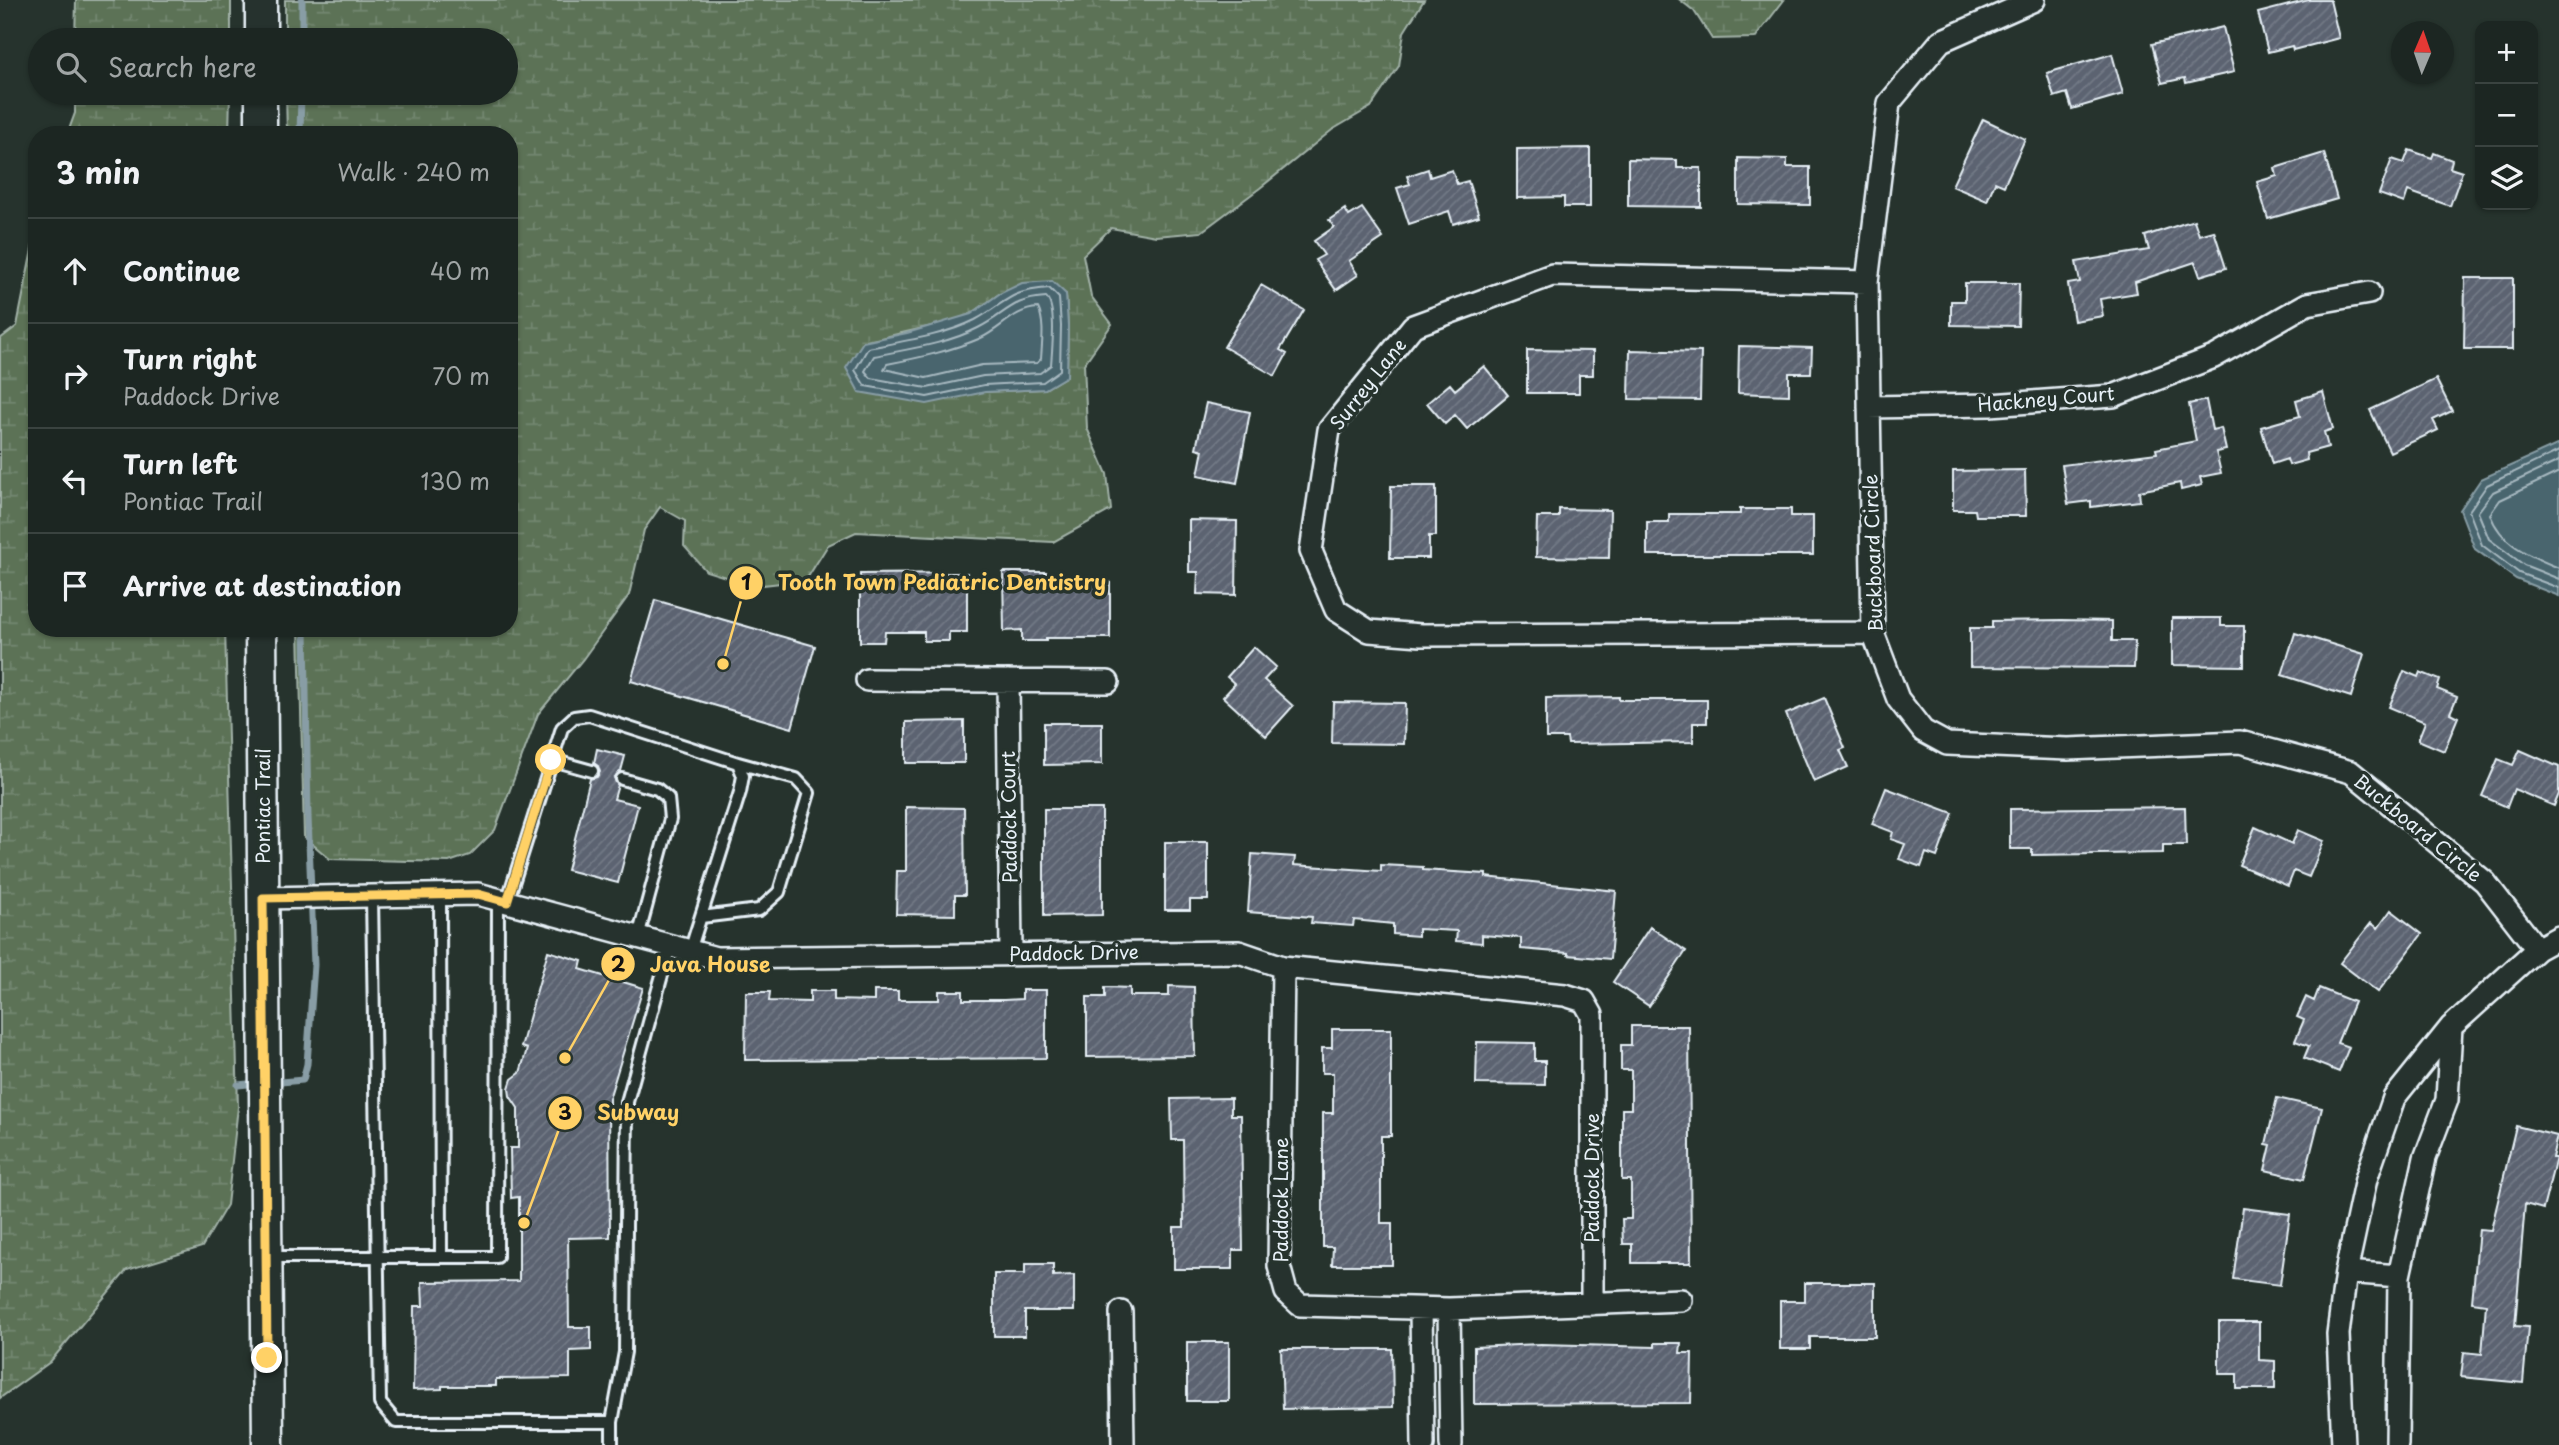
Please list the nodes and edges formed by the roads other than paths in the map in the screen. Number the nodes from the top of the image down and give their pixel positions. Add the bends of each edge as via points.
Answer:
1 (261, 0) edge
2 (2034, 0) edge
3 (261, 28) edge
4 (261, 105) edge
5 (261, 126) edge
6 (1867, 282) junction
7 (2369, 293) dead end
8 (1869, 407) junction
9 (1873, 633) junction
10 (261, 637) edge
11 (867, 680) dead end
12 (1008, 681) junction
13 (1108, 682) dead end
14 (551, 760) junction
15 (738, 763) junction
16 (592, 771) dead end
17 (622, 779) dead end
18 (372, 896) junction
19 (440, 896) junction
20 (263, 898) junction
21 (503, 901) junction
22 (701, 917) junction
23 (638, 937) junction
24 (2559, 937) edge
25 (680, 948) junction
26 (2537, 950) junction
27 (1011, 954) junction
28 (1283, 967) junction
29 (2451, 1027) junction
30 (378, 1256) junction
31 (267, 1257) junction
32 (441, 1257) junction
33 (2346, 1272) junction
34 (2399, 1276) junction
35 (1681, 1300) dead end
36 (1592, 1304) junction
37 (1421, 1309) junction
38 (1449, 1309) junction
39 (1121, 1312) dead end
40 (612, 1422) junction
41 (268, 1445) edge
42 (612, 1445) edge
43 (1124, 1445) edge
44 (1423, 1445) edge
45 (1451, 1445) edge
46 (2343, 1445) edge
47 (2397, 1445) edge

1 - 3 main road
2 - 6 street, Buckboard Circle via 1941,41 1889,103
4 - 5 main road
6 - 8 street, Buckboard Circle
6 - 9 street, Surrey Lane via 1552,275 1413,326 1329,430 1311,551 1336,610 1369,631 1421,635
7 - 8 street, Hackney Court via 2307,304 2214,358 2113,396
8 - 9 street, Buckboard Circle
9 - 26 street, Buckboard Circle via 1898,699 1923,731 1947,744 2068,749 2240,742 2351,772 2485,882
10 - 20 main road, Pontiac Trail
11 - 12 street
12 - 13 street
12 - 27 street, Paddock Court
14 - 15 lane via 562,728 574,717 589,715
14 - 16 lane
14 - 21 lane
15 - 22 lane via 743,776 740,792
15 - 22 lane via 796,779 810,793 779,892 759,910
17 - 23 lane via 657,789 668,798 670,819
18 - 19 street, Paddock Drive
18 - 20 street, Paddock Drive
18 - 30 lane
19 - 21 street, Paddock Drive via 478,894
19 - 32 lane
20 - 31 main road, Pontiac Trail
21 - 23 street, Paddock Drive
21 - 32 lane via 497,1257
22 - 25 lane
23 - 25 street, Paddock Drive
24 - 26 street
25 - 27 street, Paddock Drive via 716,958
25 - 40 lane via 627,1102 625,1352
26 - 29 street
27 - 28 street, Paddock Drive via 1239,952
28 - 36 street, Paddock Drive via 1565,995 1584,1001 1592,1015
28 - 37 street, Paddock Lane via 1279,1266 1286,1292 1300,1305
29 - 33 street via 2394,1098 2366,1179
29 - 34 street via 2447,1100 2425,1158
30 - 31 lane
30 - 32 lane
30 - 40 lane via 380,1403 396,1422
31 - 41 main road, Pontiac Trail
33 - 34 street
33 - 46 street via 2338,1335
34 - 47 street
35 - 36 street, Paddock Lane
36 - 38 street, Paddock Lane
37 - 38 street, Paddock Lane
37 - 44 street
38 - 45 street
39 - 43 street
40 - 42 lane

